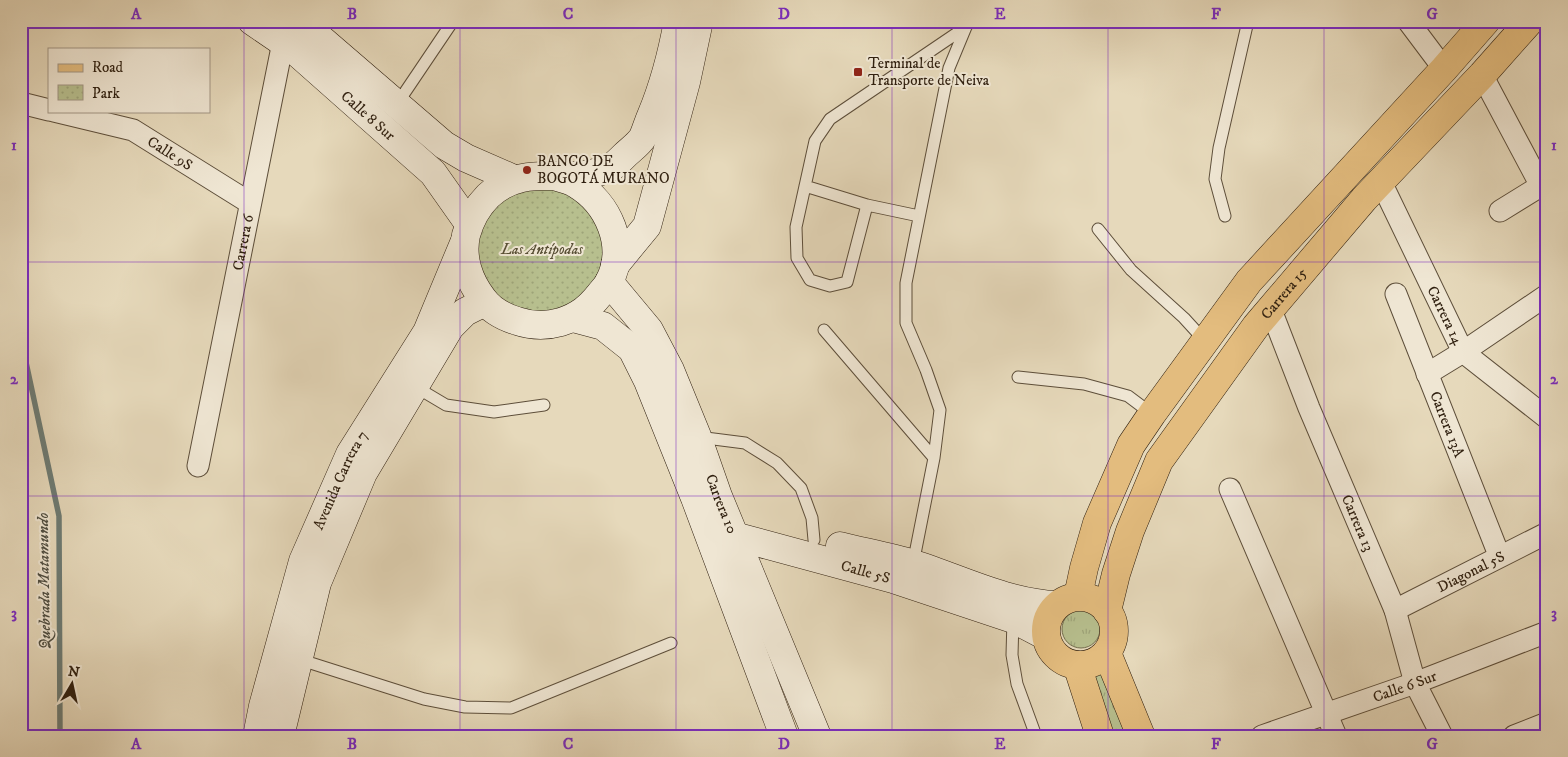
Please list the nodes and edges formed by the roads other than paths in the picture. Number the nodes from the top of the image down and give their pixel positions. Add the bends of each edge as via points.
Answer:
1 (252, 21) edge
2 (300, 21) edge
3 (453, 21) edge
4 (678, 21) edge
5 (699, 21) edge
6 (1248, 21) edge
7 (1408, 21) edge
8 (1486, 21) edge
9 (1530, 21) edge
10 (968, 24) edge
11 (287, 32) edge
12 (1444, 69) junction
13 (1482, 75) junction
14 (21, 103) edge
15 (396, 104) junction
16 (48, 110) edge
17 (58, 112) edge
18 (551, 175) junction
19 (514, 179) junction
20 (1380, 182) junction
21 (1544, 184) edge
22 (805, 186) junction
23 (250, 203) junction
24 (866, 205) junction
25 (1500, 211) dead end
26 (919, 216) junction
27 (1225, 216) dead end
28 (1098, 229) dead end
29 (467, 233) junction
30 (612, 273) junction
31 (1396, 294) dead end
32 (1547, 295) edge
33 (485, 302) junction
34 (1271, 310) junction
35 (573, 318) junction
36 (824, 330) dead end
37 (1205, 342) junction
38 (1463, 352) junction
39 (1427, 374) junction
40 (1018, 377) dead end
41 (414, 386) junction
42 (544, 405) dead end
43 (1542, 407) edge
44 (1152, 414) junction
45 (697, 436) junction
46 (934, 458) junction
47 (198, 466) dead end
48 (1230, 489) dead end
49 (706, 497) junction
50 (1547, 532) edge
51 (734, 536) junction
52 (814, 540) junction
53 (1499, 555) junction
54 (910, 574) junction
55 (1067, 601) junction
56 (1108, 610) junction
57 (1394, 610) junction
58 (1013, 619) junction
59 (1547, 632) edge
60 (1046, 636) junction
61 (671, 643) dead end
62 (1107, 652) junction
63 (298, 659) junction
64 (1076, 665) junction
65 (1415, 683) junction
66 (1319, 722) edge
67 (1547, 723) edge
68 (257, 736) edge
69 (280, 736) edge
70 (784, 736) edge
71 (817, 736) edge
72 (1036, 736) edge
73 (1100, 736) edge
74 (1142, 736) edge
75 (1262, 736) edge
76 (1336, 736) edge
77 (1442, 736) edge
78 (1514, 736) edge

1 - 11 main road, Calle 8 Sur
2 - 15 main road, Calle 8 Sur
3 - 15 lane
4 - 18 main road via 670,60 642,138 614,165 586,176
5 - 30 main road via 647,226
6 - 27 lane via 1215,179
7 - 12 street
8 - 12 main road
9 - 13 main road, Carrera 15
10 - 22 lane via 830,119 816,141
10 - 26 lane via 949,68
11 - 23 street, Carrera 6
11 - 29 main road, Calle 8 Sur via 293,49 433,173
12 - 37 main road via 1249,281
13 - 20 main road, Carrera 15
13 - 21 street
14 - 16 street
15 - 19 main road, Calle 8 Sur via 444,145
17 - 23 street, Calle 9S via 133,130
18 - 19 main road
18 - 30 main road via 575,183 594,197 609,217 616,240
19 - 29 main road via 495,190 480,205
20 - 34 main road, Carrera 15
20 - 38 street, Carrera 14
21 - 25 street
22 - 24 lane
22 - 24 lane via 796,227 797,258 810,280 830,286 846,282
23 - 47 street, Carrera 6
24 - 26 lane
26 - 46 lane via 906,283 906,324 940,410
28 - 37 lane via 1131,270 1184,318
29 - 33 main road via 465,260 476,291
29 - 68 main road, Avenida Carrera 7 via 427,332 350,454 302,561
30 - 35 main road via 590,308
30 - 45 main road, Carrera 10 via 649,330 670,370
31 - 39 street, Carrera 13A
32 - 38 street
33 - 35 main road via 504,316 527,324 550,325
33 - 41 main road, Avenida Carrera 7 via 465,312 450,326
34 - 56 main road, Carrera 15 via 1256,326 1159,461 1130,531
34 - 57 street, Carrera 13
35 - 49 main road, Carrera 10 via 603,326 632,349
36 - 46 lane
37 - 44 main road
38 - 39 street
38 - 43 street, Carrera 14
39 - 53 street, Carrera 13A
40 - 44 lane via 1084,384 1128,396
41 - 42 lane via 446,405 494,412
41 - 63 main road, Avenida Carrera 7 via 363,473 317,583
44 - 55 main road via 1132,445 1098,523 1084,568
45 - 49 main road, Carrera 10
45 - 52 lane via 745,443 778,463 801,488 812,518
46 - 54 lane
48 - 66 street
49 - 51 main road, Calle 5S via 708,517
49 - 52 main road, Calle 5S via 755,525
49 - 70 main road, Carrera 10
50 - 53 street, Diagonal 5S
51 - 54 main road, Calle 5S
51 - 71 main road, Carrera 10
52 - 54 main road, Calle 5S
53 - 57 street, Diagonal 5S
54 - 55 main road, Calle 5S via 1037,604
54 - 58 main road, Calle 5S
55 - 56 main road via 1089,598
55 - 60 main road via 1050,614 1046,622
56 - 62 main road via 1114,632
57 - 65 street, Carrera 13
58 - 60 main road, Calle 5S
58 - 72 lane via 1012,655 1017,684
59 - 65 street, Calle 6 Sur
60 - 64 main road via 1056,656
61 - 63 lane via 511,708 465,707 424,699
62 - 64 main road via 1098,660
62 - 74 main road
63 - 69 main road, Avenida Carrera 7
64 - 73 main road
65 - 66 street, Calle 6 Sur
65 - 77 street, Carrera 13
66 - 75 street, Calle 6 Sur
66 - 76 street
67 - 78 street

